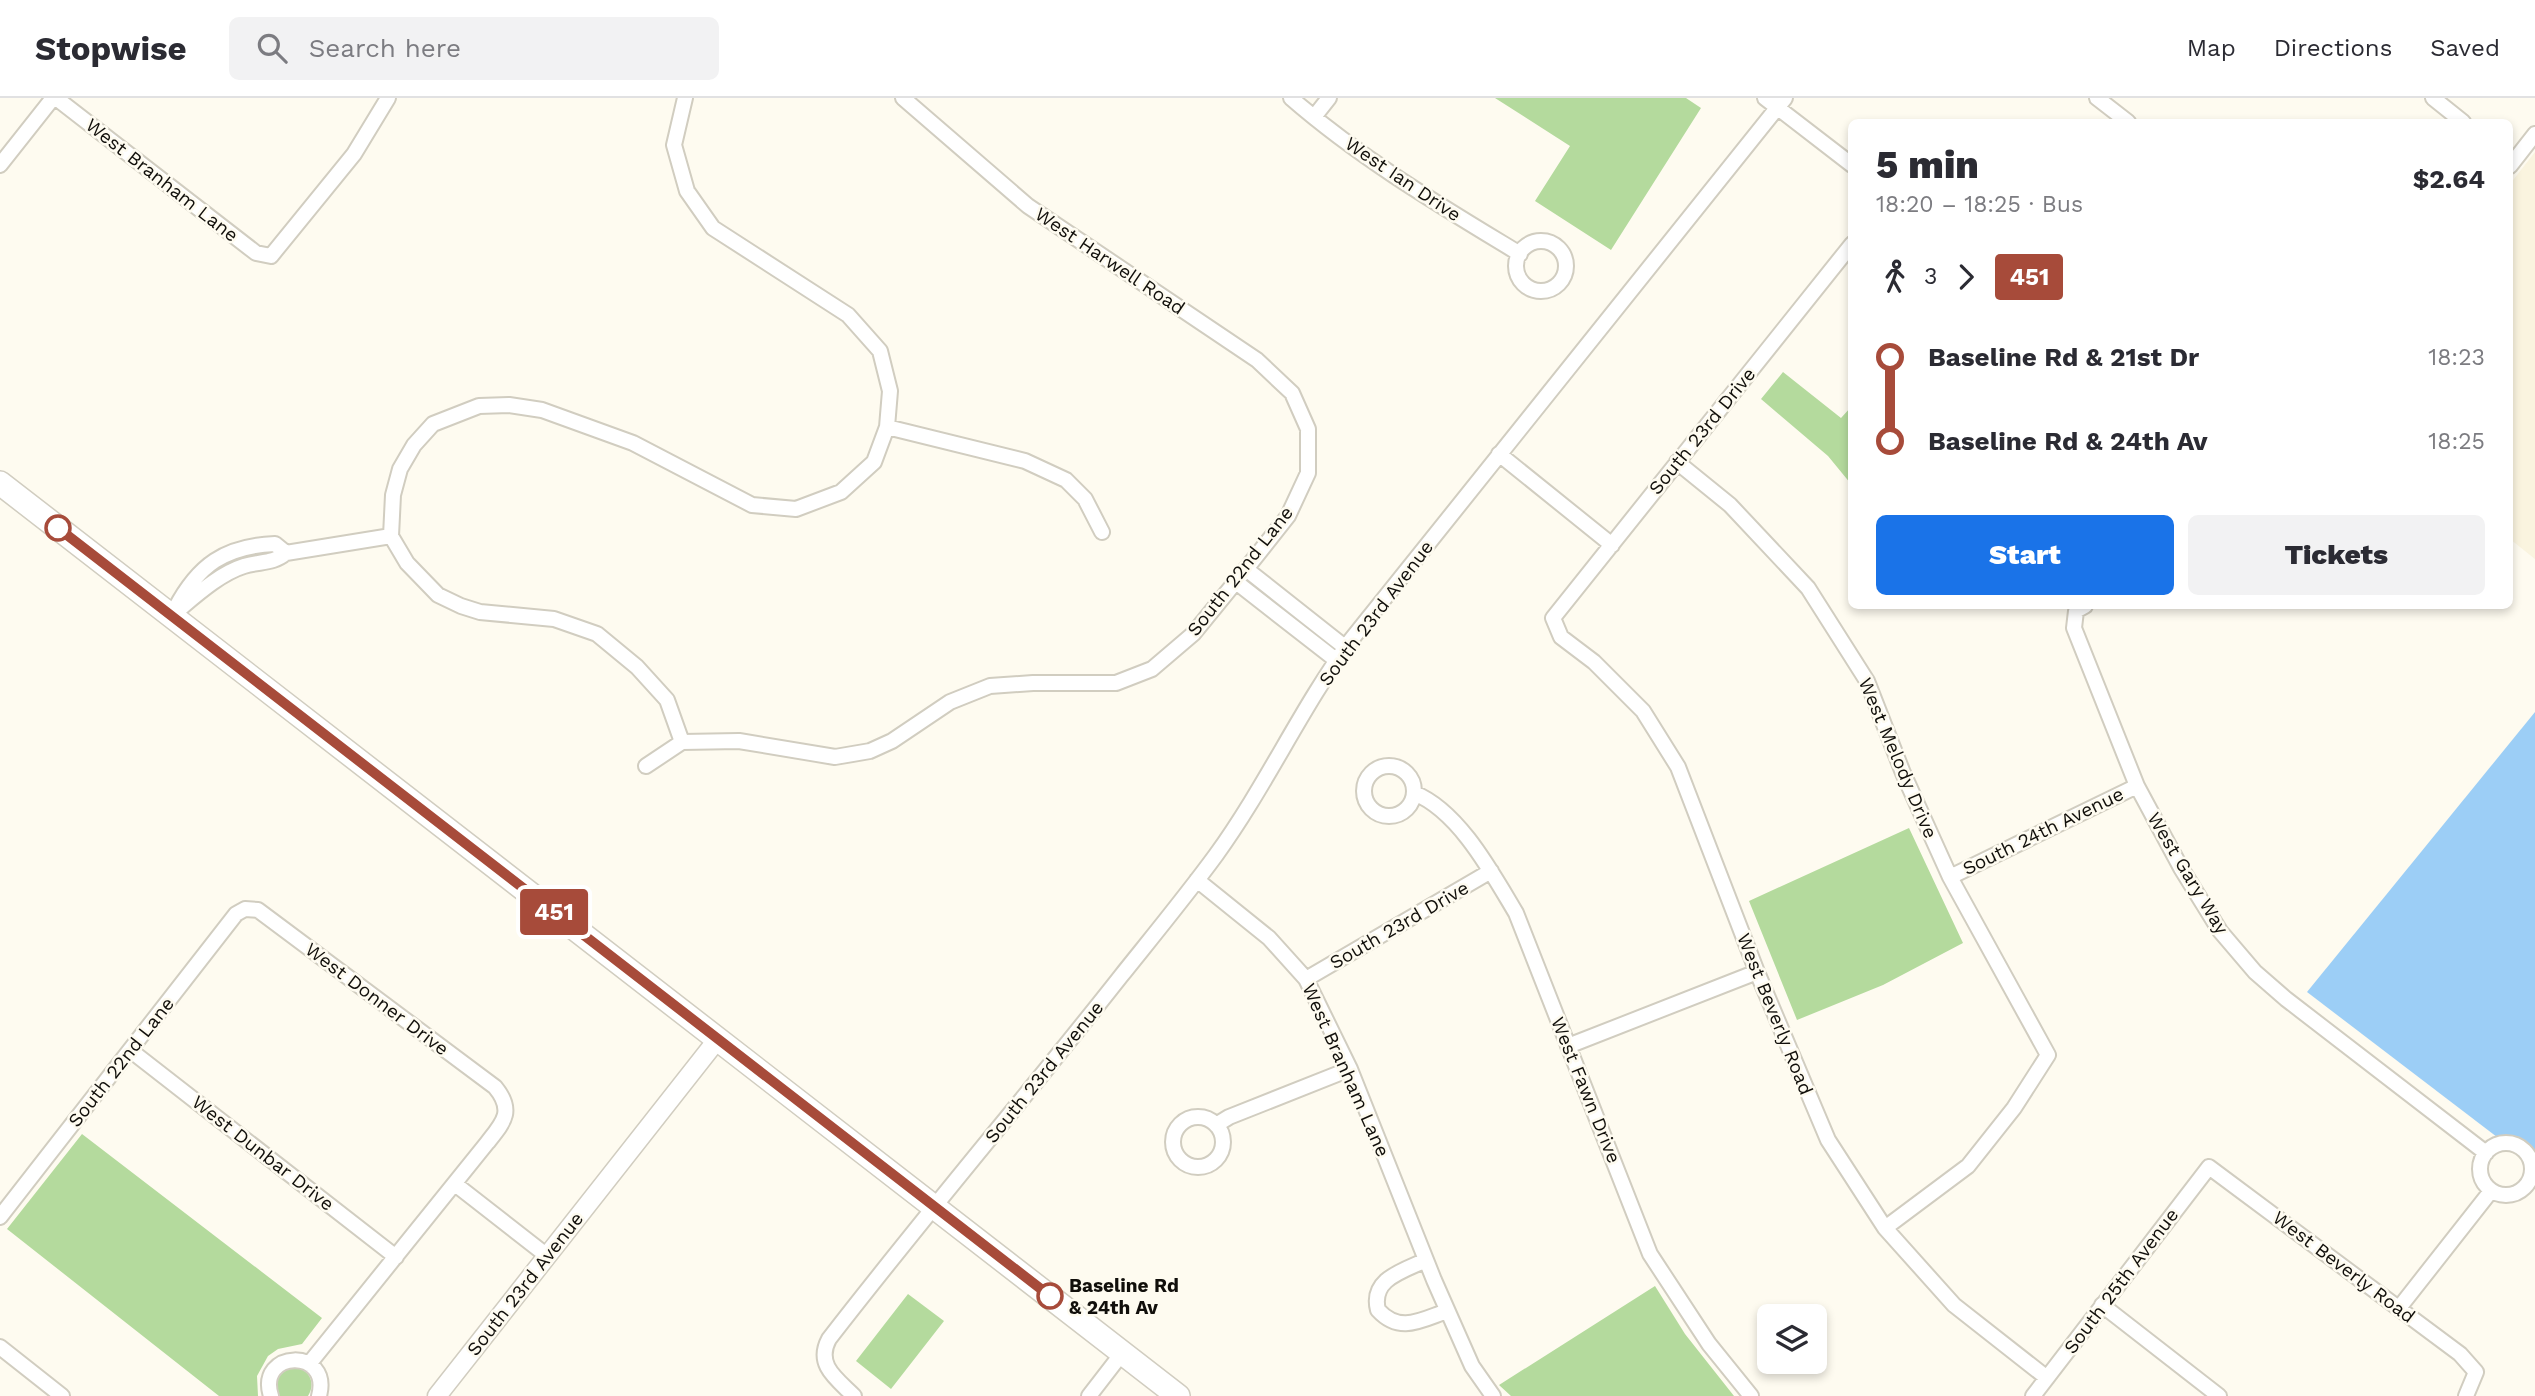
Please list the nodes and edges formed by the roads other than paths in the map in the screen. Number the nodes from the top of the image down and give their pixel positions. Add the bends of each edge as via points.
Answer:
1 (54, 98) edge
2 (388, 98) edge
3 (685, 98) edge
4 (902, 98) edge
5 (1291, 98) edge
6 (1329, 98) edge
7 (1765, 98) edge
8 (2097, 98) edge
9 (2432, 98) edge
10 (1781, 103) edge
11 (1314, 117) junction
12 (2124, 119) edge
13 (2459, 119) edge
14 (2535, 134) edge
15 (2513, 160) edge
16 (1848, 162) edge
17 (0, 165) edge
18 (1848, 249) edge
19 (1520, 254) dead end
20 (887, 426) junction
21 (1308, 429) joint
22 (1499, 454) junction
23 (1677, 462) junction
24 (0, 483) edge
25 (1102, 532) dead end
26 (391, 536) junction
27 (1612, 545) junction
28 (240, 548) junction
29 (286, 552) junction
30 (244, 566) junction
31 (1246, 569) junction
32 (1236, 582) junction
33 (1294, 607) junction
34 (2080, 609) edge
35 (171, 616) junction
36 (1553, 618) joint
37 (1284, 619) junction
38 (1346, 648) junction
39 (1336, 660) junction
40 (682, 742) junction
41 (646, 766) dead end
42 (2137, 786) junction
43 (1414, 793) dead end
44 (1491, 871) junction
45 (1950, 877) junction
46 (1197, 880) junction
47 (245, 909) joint
48 (1757, 972) junction
49 (1306, 979) junction
50 (717, 1040) junction
51 (1568, 1046) junction
52 (130, 1050) junction
53 (1350, 1069) junction
54 (1216, 1125) dead end
55 (2486, 1153) junction
56 (2209, 1167) joint
57 (455, 1184) junction
58 (2532, 1187) edge
59 (2491, 1191) junction
60 (933, 1207) junction
61 (0, 1217) edge
62 (1885, 1228) junction
63 (547, 1255) junction
64 (396, 1257) junction
65 (1426, 1260) junction
66 (2102, 1305) junction
67 (2399, 1308) junction
68 (1447, 1311) junction
69 (0, 1347) edge
70 (1122, 1352) junction
71 (309, 1364) junction
72 (2047, 1378) junction
73 (320, 1395) edge
74 (62, 1396) edge
75 (271, 1396) edge
76 (437, 1396) edge
77 (854, 1396) edge
78 (1088, 1396) edge
79 (1178, 1396) edge
80 (1493, 1396) edge
81 (1751, 1396) edge
82 (2033, 1396) edge
83 (2220, 1396) edge
84 (2466, 1396) edge

1 - 2 street, West Branham Lane via 256,253 271,256 354,153
1 - 17 street
3 - 20 street via 674,145 687,191 713,228 848,315 880,351 890,391
4 - 21 street, West Harwell Road via 1028,206 1256,360 1292,393
5 - 11 street, West Ian Drive
6 - 11 street
7 - 10 street
8 - 12 street
9 - 13 street
10 - 16 street
10 - 22 street, South 23rd Avenue
11 - 19 street, West Ian Drive via 1402,182
14 - 15 street
18 - 23 street, South 23rd Drive
20 - 25 street via 1025,461 1066,480 1085,499
20 - 26 street via 874,462 841,492 796,509 752,505 633,443 542,410 479,406 433,424 414,445 396,482
21 - 31 street, South 22nd Lane via 1308,473 1288,516
22 - 27 street
22 - 38 street, South 23rd Avenue
23 - 27 street, South 23rd Drive
23 - 45 street, West Melody Drive via 1730,505 1808,588 1867,681
24 - 35 main road
26 - 29 street
26 - 40 street via 407,563 438,595 461,606 554,619 597,634 637,667 667,701
27 - 36 street, South 23rd Drive
28 - 29 street via 275,544
28 - 30 street
28 - 35 street via 200,571
29 - 30 street via 278,560
30 - 35 street via 207,586
31 - 32 street, South 22nd Lane
31 - 33 street
32 - 37 street
32 - 40 street, South 22nd Lane via 1193,634 1152,669 1116,683 990,686 950,702 892,741 870,751 835,757 739,741
33 - 37 street
33 - 38 street
34 - 42 street, West Gary Way via 2074,628
35 - 50 main road
36 - 48 street, West Beverly Road via 1561,637 1594,662 1643,711 1678,767
37 - 39 street
38 - 39 street, South 23rd Avenue
39 - 46 street, South 23rd Avenue via 1263,784
40 - 41 street
42 - 45 street, South 24th Avenue
42 - 55 street, West Gary Way via 2202,904 2255,972
43 - 44 street, West Fawn Drive via 1443,811
44 - 49 street, South 23rd Drive
44 - 51 street, West Fawn Drive via 1516,913
45 - 62 street, West Melody Drive via 2048,1055 1968,1166
46 - 49 street, West Branham Lane via 1269,938
46 - 60 street, South 23rd Avenue
47 - 52 street, South 22nd Lane via 236,914
47 - 57 street, West Donner Drive via 258,911 495,1087 506,1110 503,1123
48 - 51 street
48 - 62 street, West Beverly Road via 1828,1140
49 - 53 street, West Branham Lane
50 - 60 main road
50 - 63 street, South 23rd Avenue
51 - 81 street, West Fawn Drive via 1650,1254 1709,1344
52 - 61 street, South 22nd Lane
52 - 64 street, West Dunbar Drive
53 - 54 street
53 - 65 street, West Branham Lane
55 - 58 street via 2505,1143 2519,1146 2532,1163
55 - 59 street via 2480,1168
56 - 66 street, South 25th Avenue
56 - 67 street, West Beverly Road
57 - 63 street
57 - 64 street
58 - 59 street via 2507,1196
59 - 67 street
60 - 70 main road
60 - 77 street via 826,1344 825,1365
62 - 72 street, West Beverly Road via 1954,1305
63 - 76 street, South 23rd Avenue
64 - 71 street
65 - 68 street, West Branham Lane
65 - 68 street via 1382,1282 1377,1291 1378,1310 1392,1323 1403,1324
66 - 72 street, South 25th Avenue
66 - 83 street
67 - 84 street, West Beverly Road via 2460,1354 2476,1372
68 - 80 street, West Branham Lane via 1472,1366
69 - 74 street
70 - 78 street
70 - 79 main road
71 - 73 street via 319,1377
71 - 75 street via 293,1360 277,1367 269,1381
72 - 82 street, South 25th Avenue

